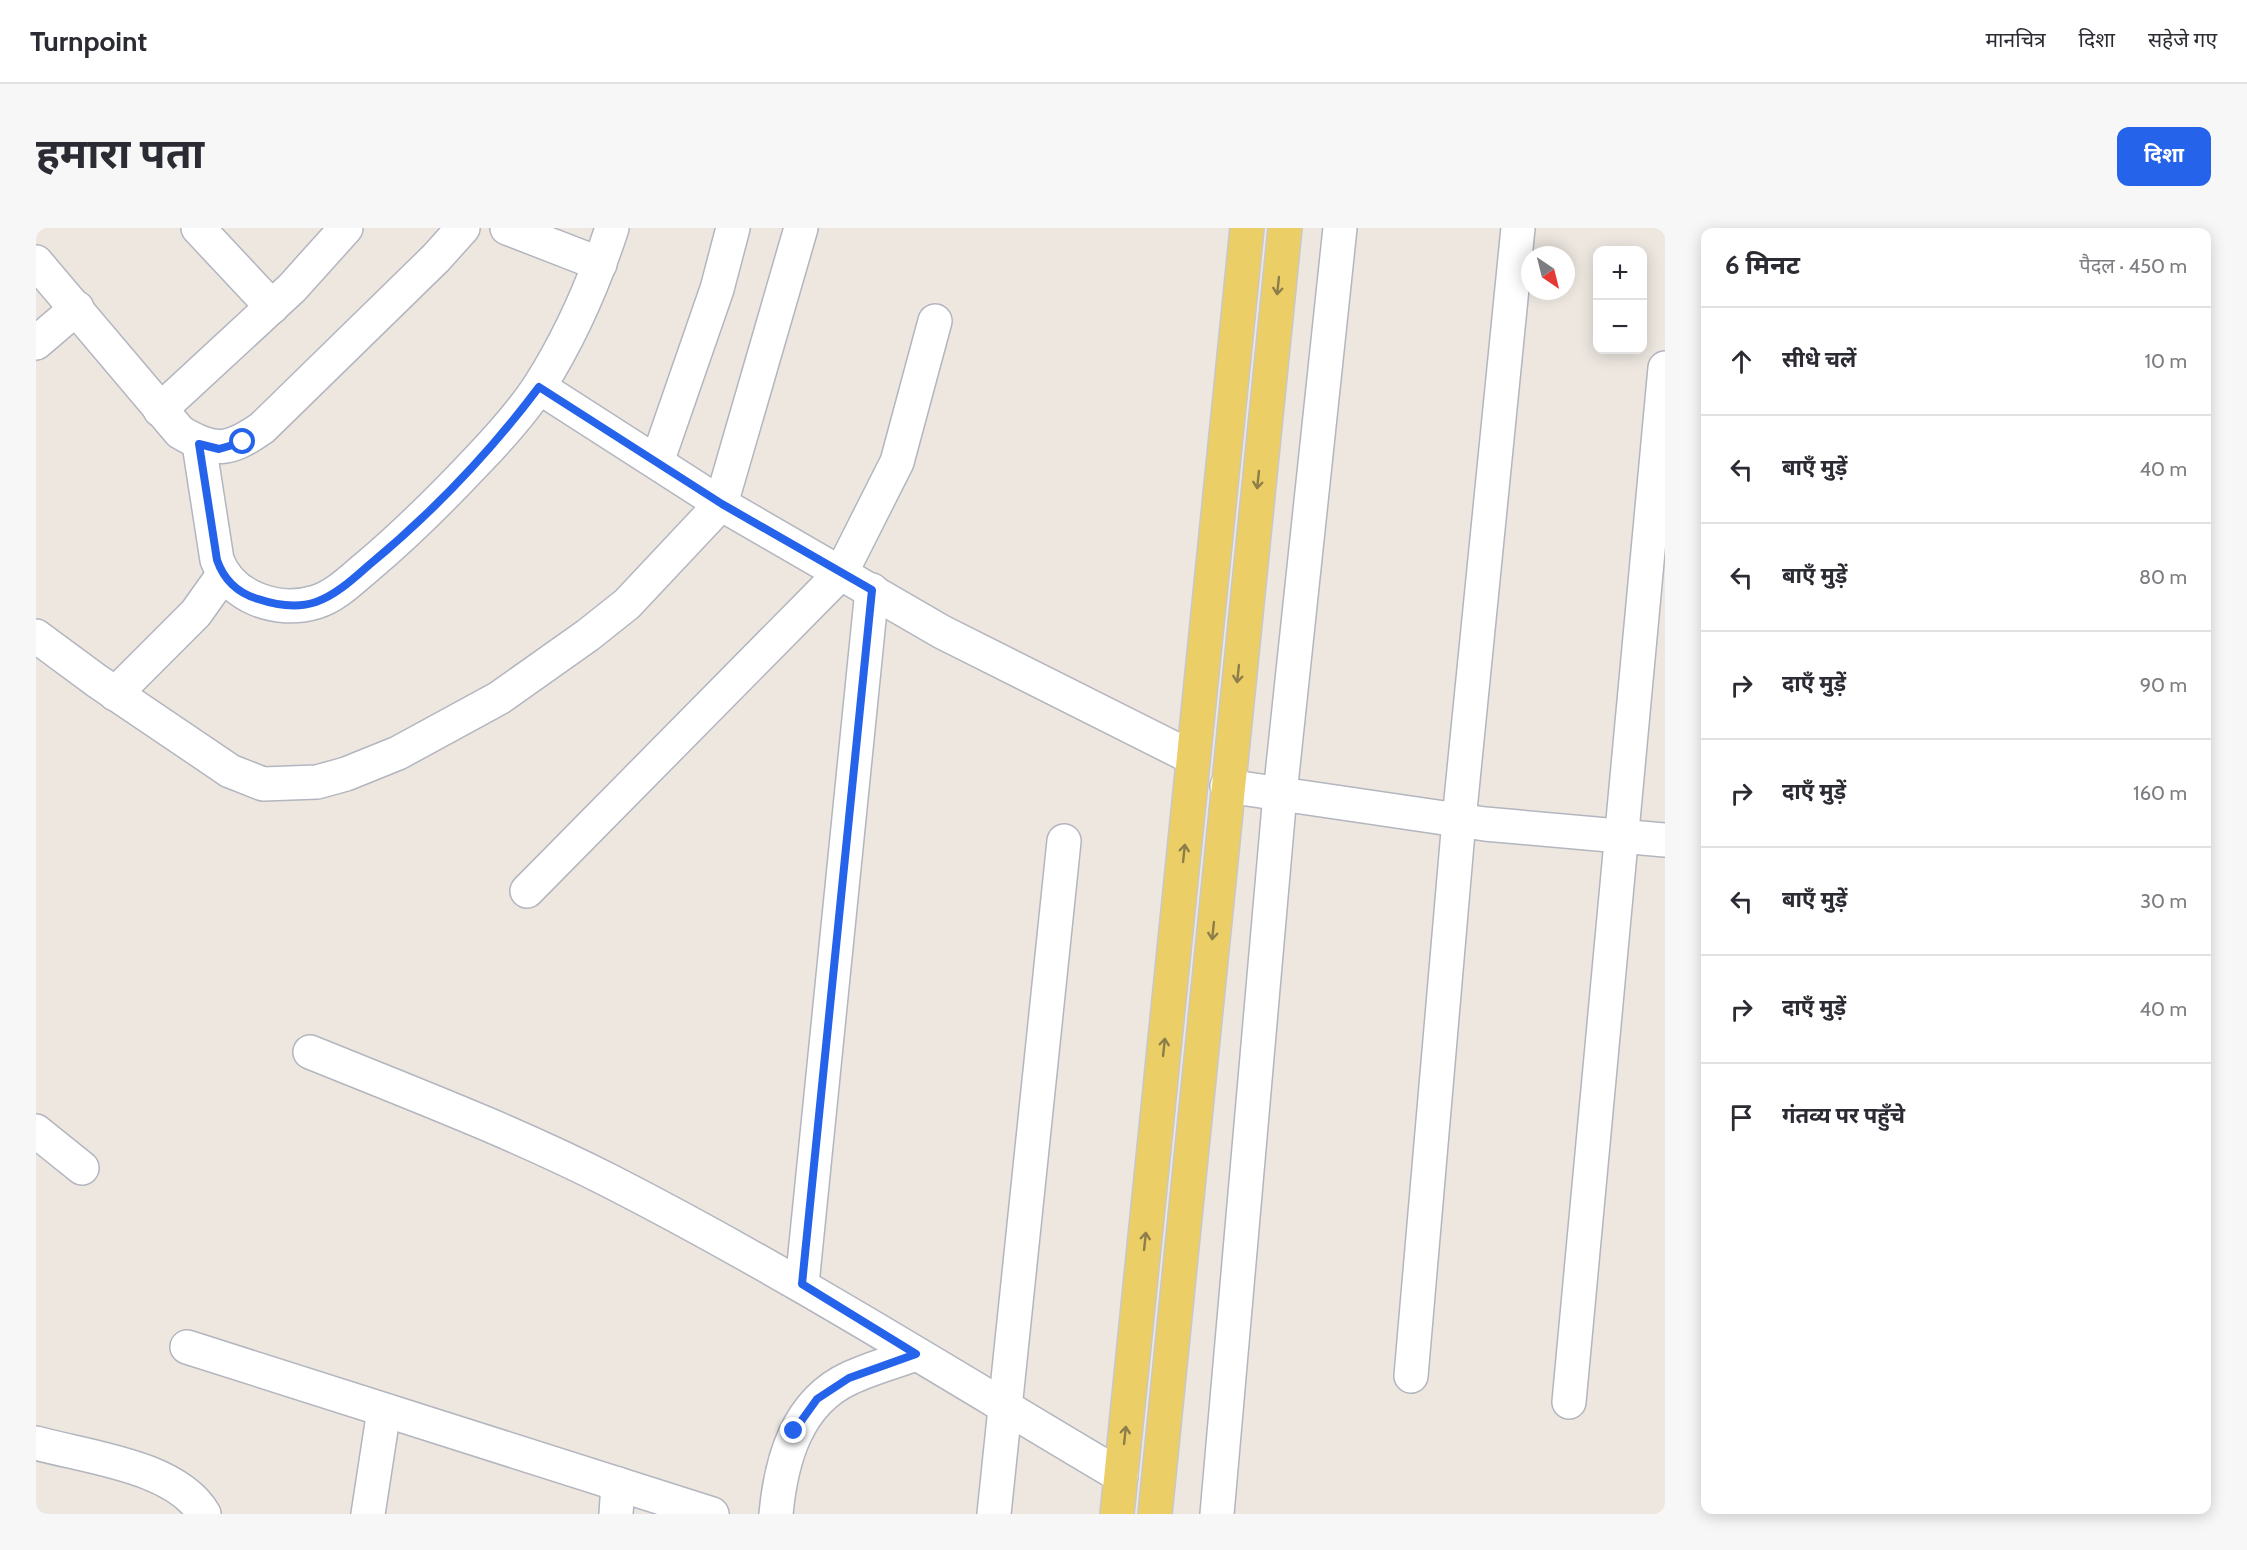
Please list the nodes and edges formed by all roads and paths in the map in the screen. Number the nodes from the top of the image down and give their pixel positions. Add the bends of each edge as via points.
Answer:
1 (198, 228) edge
2 (346, 228) edge
3 (463, 228) edge
4 (507, 228) edge
5 (612, 228) edge
6 (733, 228) edge
7 (801, 228) edge
8 (1247, 228) edge
9 (1285, 228) edge
10 (1340, 228) edge
11 (1518, 228) edge
12 (36, 262) edge
13 (600, 264) junction
14 (272, 307) junction
15 (76, 308) junction
16 (935, 321) dead end
17 (36, 343) edge
18 (1665, 368) edge
19 (539, 387) junction
20 (160, 410) junction
21 (199, 444) junction
22 (657, 462) junction
23 (722, 504) junction
24 (841, 573) junction
25 (223, 575) junction
26 (872, 590) junction
27 (36, 636) edge
28 (115, 693) junction
29 (1193, 758) junction
30 (1227, 786) junction
31 (1280, 794) junction
32 (1459, 820) junction
33 (1623, 836) junction
34 (1665, 840) edge
35 (1064, 841) dead end
36 (527, 891) dead end
37 (310, 1052) dead end
38 (36, 1131) edge
39 (82, 1168) dead end
40 (802, 1284) junction
41 (187, 1347) dead end
42 (916, 1354) junction
43 (1411, 1376) dead end
44 (1569, 1402) dead end
45 (1005, 1408) junction
46 (384, 1410) junction
47 (36, 1443) edge
48 (1121, 1476) junction
49 (617, 1499) edge
50 (204, 1514) edge
51 (368, 1514) edge
52 (712, 1514) edge
53 (776, 1514) edge
54 (994, 1514) edge
55 (1117, 1514) edge
56 (1155, 1514) edge
57 (1217, 1514) edge

1 - 14 street
2 - 14 street
3 - 21 street via 262,428 243,442 219,449
4 - 13 street
5 - 13 street
6 - 22 street via 717,289
7 - 23 street
8 - 29 main road
9 -> 30 main road
10 - 31 street
11 - 32 street
12 - 15 street
13 - 19 street via 562,348
14 - 20 street
15 - 17 street
15 - 20 street
16 - 24 street via 897,462
18 - 33 street
19 - 22 street
19 - 25 street via 510,426 396,543 338,591 296,606 269,603 248,596
20 - 21 street via 180,432
21 - 25 street via 217,560
22 - 23 street
23 - 24 street
23 - 28 street via 627,604 588,635 499,698 398,753 346,774 317,782 263,784 230,771
24 - 26 street
24 - 36 street
25 - 28 street via 196,613
26 - 29 street via 942,632
26 - 40 street
27 - 28 street
48 -> 29 main road
30 - 31 street
30 -> 56 main road
31 - 32 street
31 - 57 street
32 - 33 street
32 - 43 street
33 - 34 street
33 - 44 street
35 - 45 street
37 - 40 street via 476,1119 609,1180
38 - 39 street
40 - 42 street
41 - 46 street
42 - 45 street
42 - 53 street via 849,1378 817,1399 794,1431
45 - 48 street
45 - 54 street
46 - 49 street
46 - 51 street
47 - 50 street via 147,1472 182,1490
48 - 55 main road
49 - 52 street

